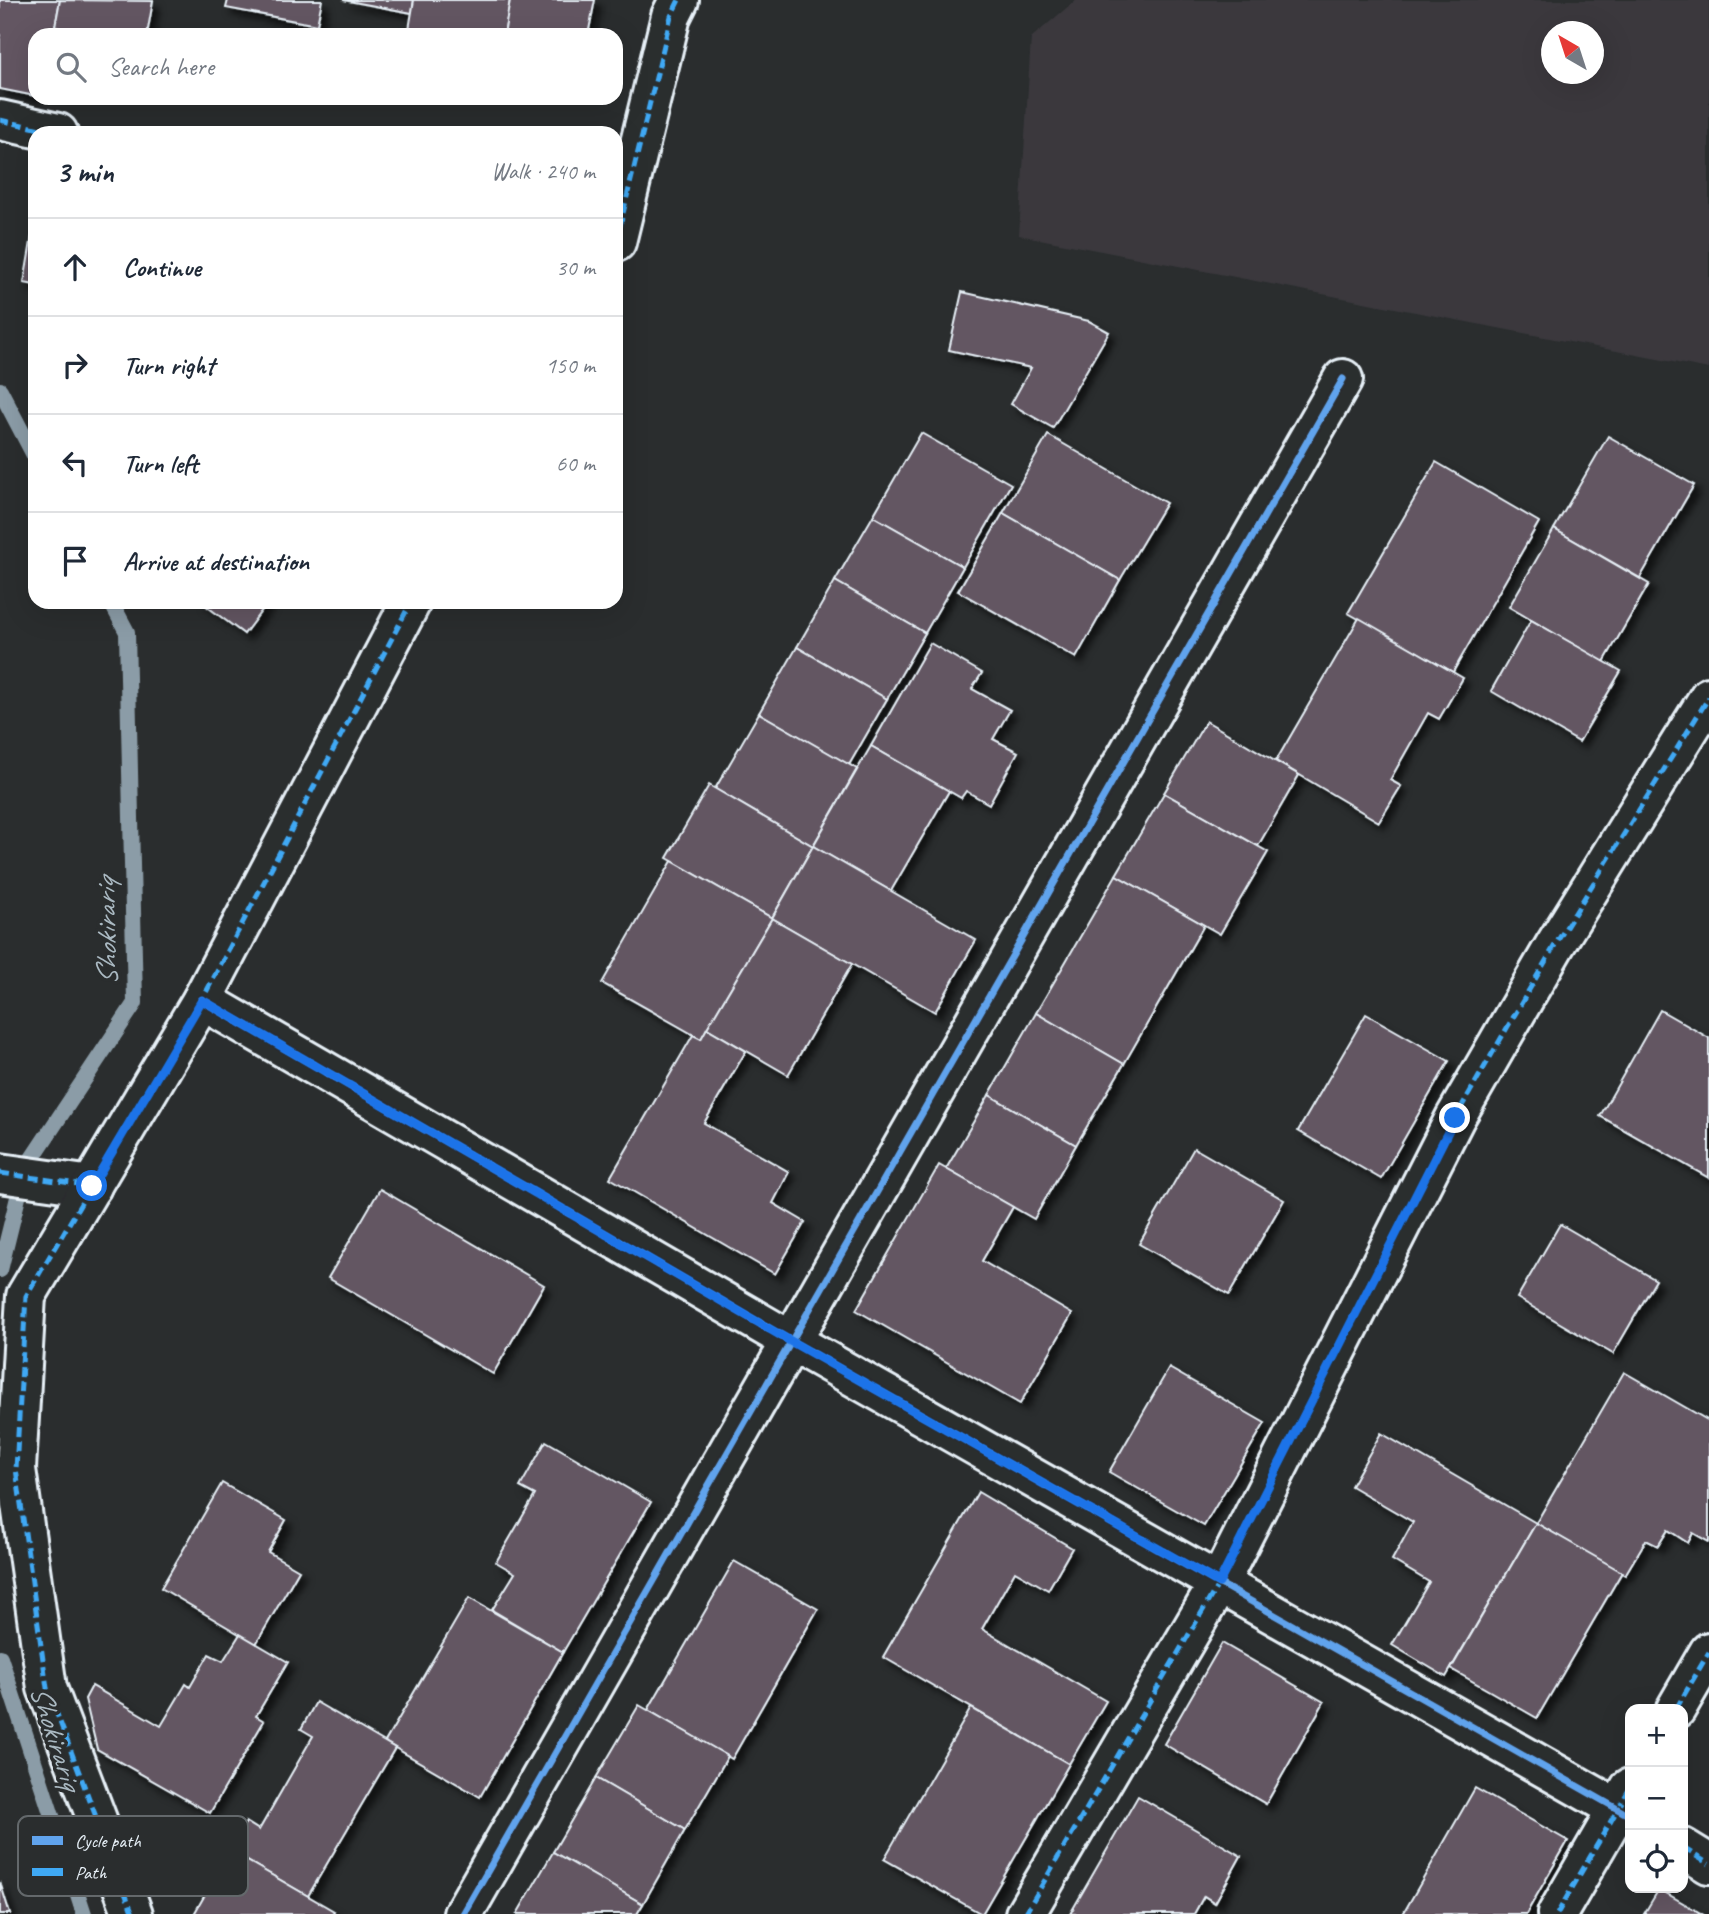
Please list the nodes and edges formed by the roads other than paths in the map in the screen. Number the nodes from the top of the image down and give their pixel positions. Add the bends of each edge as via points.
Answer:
1 (679, 0) edge
2 (0, 120) edge
3 (28, 126) edge
4 (623, 213) edge
5 (1343, 379) dead end
6 (407, 609) edge
7 (1709, 697) edge
8 (202, 1000) junction
9 (18, 1175) edge
10 (92, 1186) junction
11 (792, 1342) junction
12 (1219, 1583) junction
13 (1709, 1652) edge
14 (1679, 1704) edge
15 (1625, 1803) edge
16 (1625, 1806) edge
17 (96, 1816) edge
18 (1688, 1851) edge
19 (1709, 1864) edge
20 (126, 1896) edge
21 (133, 1914) edge
22 (463, 1914) edge
23 (1025, 1914) edge
24 (1557, 1914) edge

1 - 4 street via 671,16
2 - 3 street
5 - 11 street
6 - 8 street
7 - 12 street via 1555,945 1455,1118
8 - 10 street
8 - 11 street
9 - 10 street
10 - 17 street via 26,1296 16,1469 47,1688
11 - 12 street
11 - 22 street
12 - 15 street
12 - 23 street
13 - 14 street
16 - 24 street
18 - 19 street
20 - 21 street

